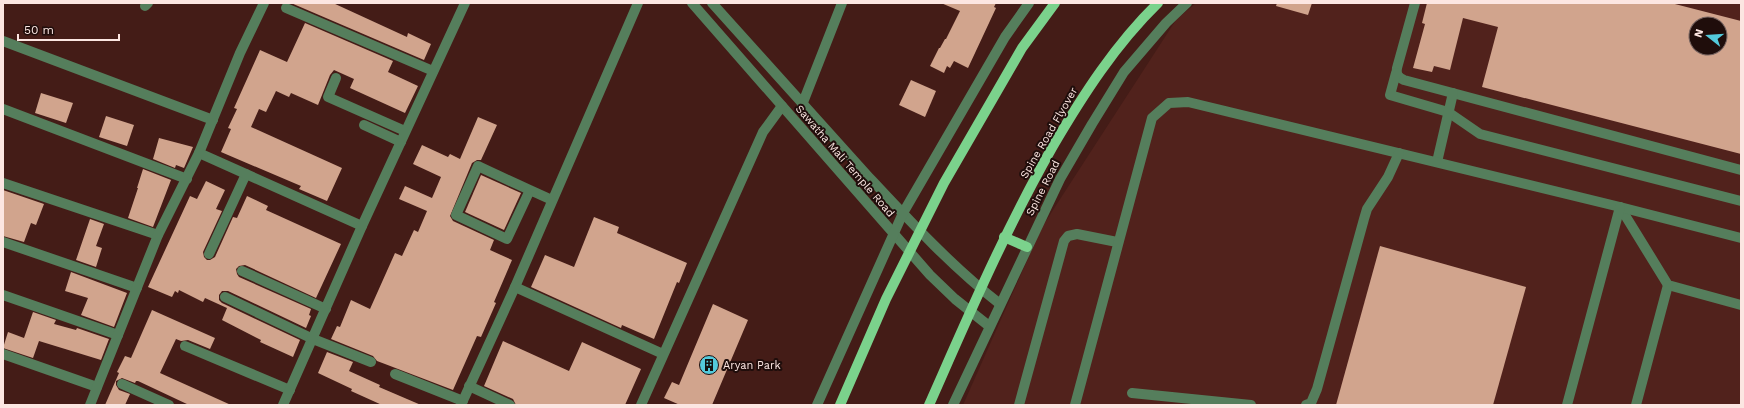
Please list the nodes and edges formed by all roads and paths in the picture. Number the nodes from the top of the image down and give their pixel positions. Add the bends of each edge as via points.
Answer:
1 (264, 3) edge
2 (465, 3) edge
3 (638, 3) edge
4 (692, 3) edge
5 (712, 3) edge
6 (842, 3) edge
7 (1029, 3) edge
8 (1055, 3) edge
9 (1158, 3) edge
10 (1187, 3) edge
11 (1415, 3) edge
12 (286, 8) dead end
13 (3, 40) edge
14 (434, 71) junction
15 (1396, 73) junction
16 (336, 78) dead end
17 (1453, 93) junction
18 (802, 105) junction
19 (782, 106) junction
20 (3, 109) edge
21 (1448, 112) junction
22 (213, 120) junction
23 (364, 125) dead end
24 (405, 131) junction
25 (401, 142) junction
26 (199, 153) junction
27 (1399, 153) junction
28 (1437, 162) junction
29 (1741, 170) edge
30 (246, 174) junction
31 (187, 179) junction
32 (3, 183) edge
33 (530, 190) junction
34 (552, 200) junction
35 (1741, 201) edge
36 (1620, 207) junction
37 (903, 213) junction
38 (362, 226) junction
39 (920, 231) junction
40 (893, 234) junction
41 (158, 235) junction
42 (1004, 237) junction
43 (1741, 238) edge
44 (3, 242) edge
45 (1118, 242) junction
46 (1027, 247) junction
47 (910, 253) junction
48 (209, 254) dead end
49 (242, 271) dead end
50 (1668, 285) junction
51 (515, 287) junction
52 (136, 288) junction
53 (980, 288) junction
54 (3, 295) edge
55 (225, 297) dead end
56 (1000, 304) junction
57 (1741, 305) edge
58 (326, 309) junction
59 (970, 311) junction
60 (989, 326) junction
61 (118, 335) junction
62 (313, 339) junction
63 (185, 346) dead end
64 (3, 354) edge
65 (663, 354) junction
66 (371, 362) dead end
67 (395, 374) dead end
68 (122, 384) dead end
69 (469, 386) junction
70 (97, 387) junction
71 (290, 390) junction
72 (1132, 393) dead end
73 (462, 403) edge
74 (90, 405) edge
75 (169, 405) edge
76 (283, 405) edge
77 (510, 405) edge
78 (640, 405) edge
79 (817, 405) edge
80 (840, 405) edge
81 (929, 405) edge
82 (953, 405) edge
83 (1018, 405) edge
84 (1075, 405) edge
85 (1251, 405) edge
86 (1306, 405) edge
87 (1567, 405) edge
88 (1636, 405) edge

1 - 22 street via 240,53
2 - 14 street
3 - 34 street
4 - 19 street, Sawatha Mali Temple Road
5 - 18 street, Sawatha Mali Temple Road
6 - 18 street
7 - 37 street via 1005,37
8 - 39 main road via 1022,48 984,112
9 - 42 main road, Spine Road Flyover via 1108,59 1072,113
10 - 46 street, Spine Road via 1166,23 1124,72 1060,179
11 - 15 street
12 - 14 street
13 - 22 street
14 - 24 street
15 - 17 street via 1404,80
15 - 21 street via 1390,95
16 - 24 street via 328,97
17 - 21 street
17 - 29 street
18 - 37 street, Sawatha Mali Temple Road
19 - 40 street, Sawatha Mali Temple Road
19 - 65 street via 763,132
20 - 31 street
21 - 28 street
21 - 35 street via 1480,134
22 - 26 street
23 - 25 street
24 - 25 street
25 - 38 street
26 - 30 street
26 - 31 street
27 - 28 street
27 - 45 street via 1188,102 1169,103 1152,118
27 - 86 street via 1388,177 1367,209 1317,388 1311,403
28 - 36 street
30 - 38 street
30 - 48 street
31 - 41 street
32 - 41 street
33 - 33 street via 478,166 456,215 507,239
33 - 34 street
34 - 51 street
36 - 43 street
36 - 50 street
36 - 87 street
37 - 39 street, Sawatha Mali Temple Road
37 - 40 street
38 - 58 street
39 - 47 main road
39 - 53 street, Sawatha Mali Temple Road
40 - 47 street, Sawatha Mali Temple Road
40 - 79 street
41 - 52 street
42 - 46 main road
42 - 53 main road, Spine Road Flyover
44 - 52 street
45 - 83 street via 1077,234 1068,236 1064,241
45 - 84 street
46 - 56 street, Spine Road
47 - 59 street, Sawatha Mali Temple Road via 930,276
47 - 80 main road via 886,299
49 - 58 street
50 - 57 street
50 - 88 street
51 - 65 street
51 - 69 street
52 - 61 street
53 - 56 street, Sawatha Mali Temple Road
53 - 59 main road
54 - 61 street
55 - 62 street
56 - 60 street, Spine Road
58 - 62 street
59 - 60 street, Sawatha Mali Temple Road
59 - 81 main road
60 - 82 street, Spine Road
61 - 70 street
62 - 66 street
62 - 71 street
63 - 71 street
64 - 70 street
65 - 78 street
67 - 73 street
68 - 75 street
69 - 73 street
69 - 77 street
70 - 74 street
71 - 76 street
72 - 85 street

